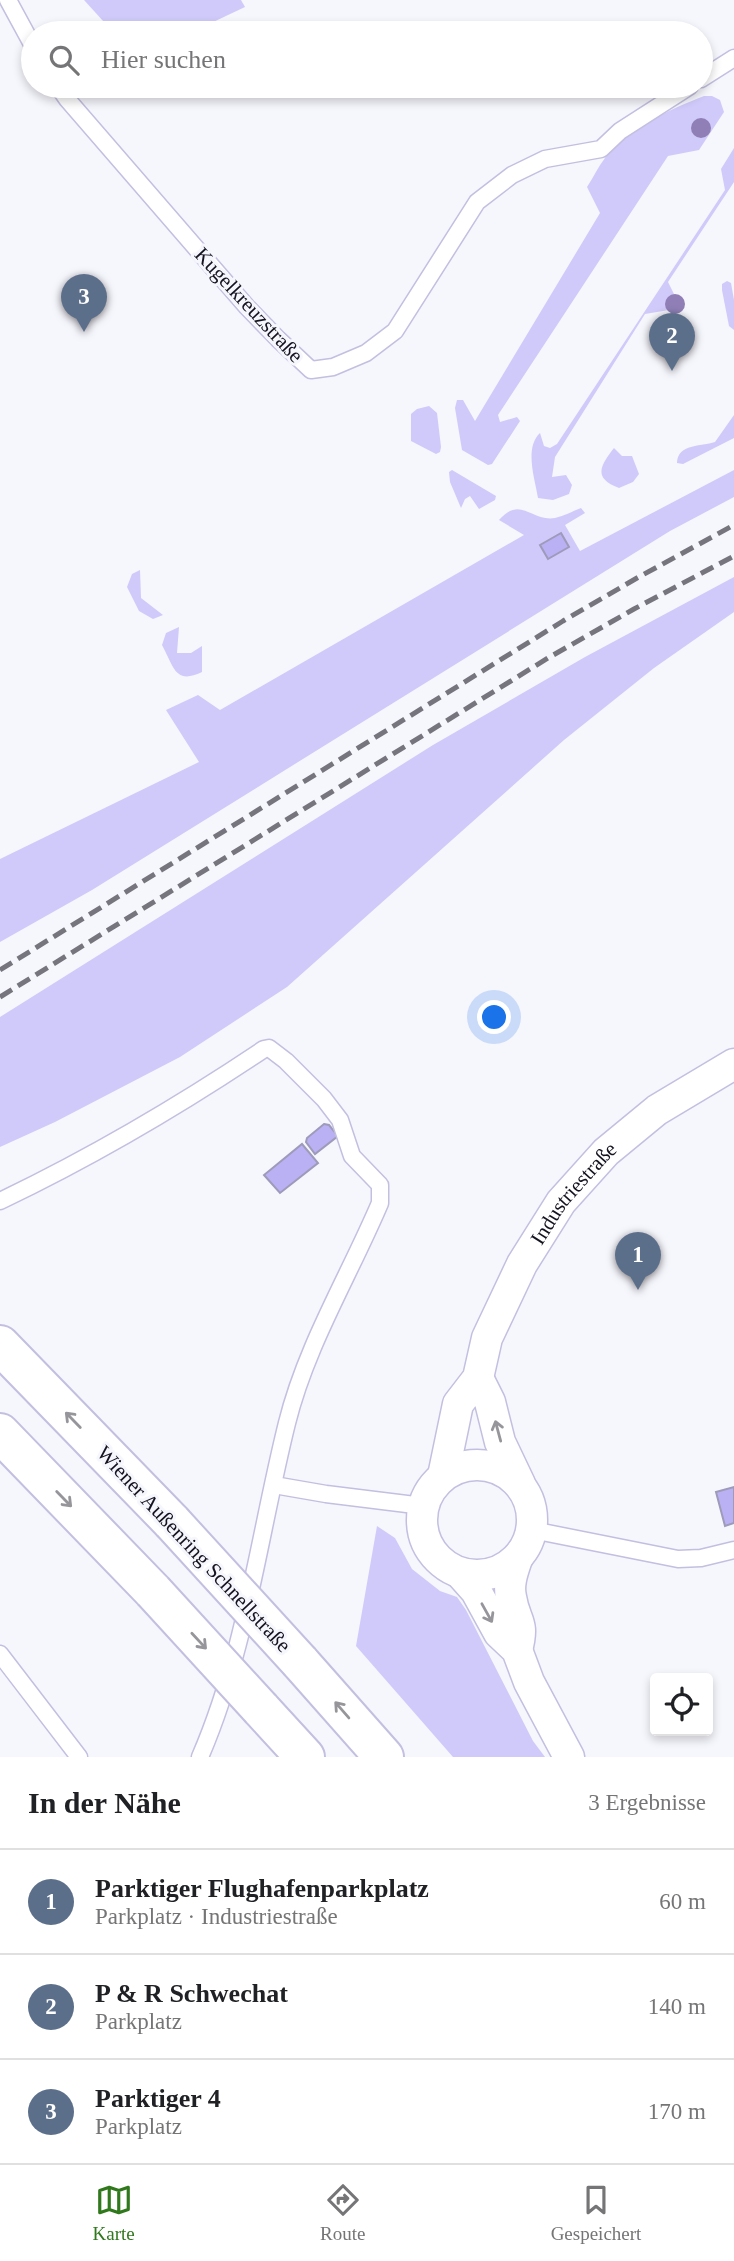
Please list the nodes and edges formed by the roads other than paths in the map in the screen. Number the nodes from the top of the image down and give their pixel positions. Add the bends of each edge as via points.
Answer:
1 (8, 0) edge
2 (21, 24) edge
3 (734, 58) edge
4 (713, 71) edge
5 (66, 98) edge
6 (671, 98) edge
7 (734, 1064) edge
8 (0, 1200) edge
9 (5, 1350) edge
10 (478, 1378) junction
11 (0, 1433) edge
12 (443, 1476) junction
13 (520, 1484) junction
14 (274, 1485) junction
15 (423, 1506) junction
16 (532, 1530) junction
17 (734, 1550) edge
18 (517, 1559) junction
19 (460, 1573) junction
20 (517, 1650) junction
21 (0, 1654) edge
22 (79, 1757) edge
23 (200, 1757) edge
24 (305, 1757) edge
25 (384, 1757) edge
26 (569, 1757) edge

1 - 2 lane
3 - 4 lane
5 - 6 lane, Kugelkreuzstraße via 247,307 311,370 333,367 366,353 395,331 477,202 503,182 545,159 601,149
7 - 10 street, Industriestraße via 657,1110 606,1152 561,1202 522,1264 487,1338
8 - 14 lane via 69,1168 264,1049 277,1053 310,1083 340,1120 352,1156 380,1185 380,1203 316,1340 288,1421
25 -> 9 highway, Wiener Außenring Schnellstraße, bridge via 172,1522
10 - 12 street, Industriestraße via 458,1404
13 -> 10 street
11 -> 24 highway, bridge
12 - 13 street via 476,1464 493,1466
12 - 15 street via 430,1489
13 - 16 street via 530,1506
14 - 15 lane
14 - 23 lane via 229,1681
15 - 19 street via 428,1547 447,1567
16 - 17 lane via 678,1559
16 - 18 street
18 - 19 street via 488,1574
18 - 20 street via 510,1596 522,1631
19 -> 20 street via 499,1633
20 - 26 street
21 - 22 lane

